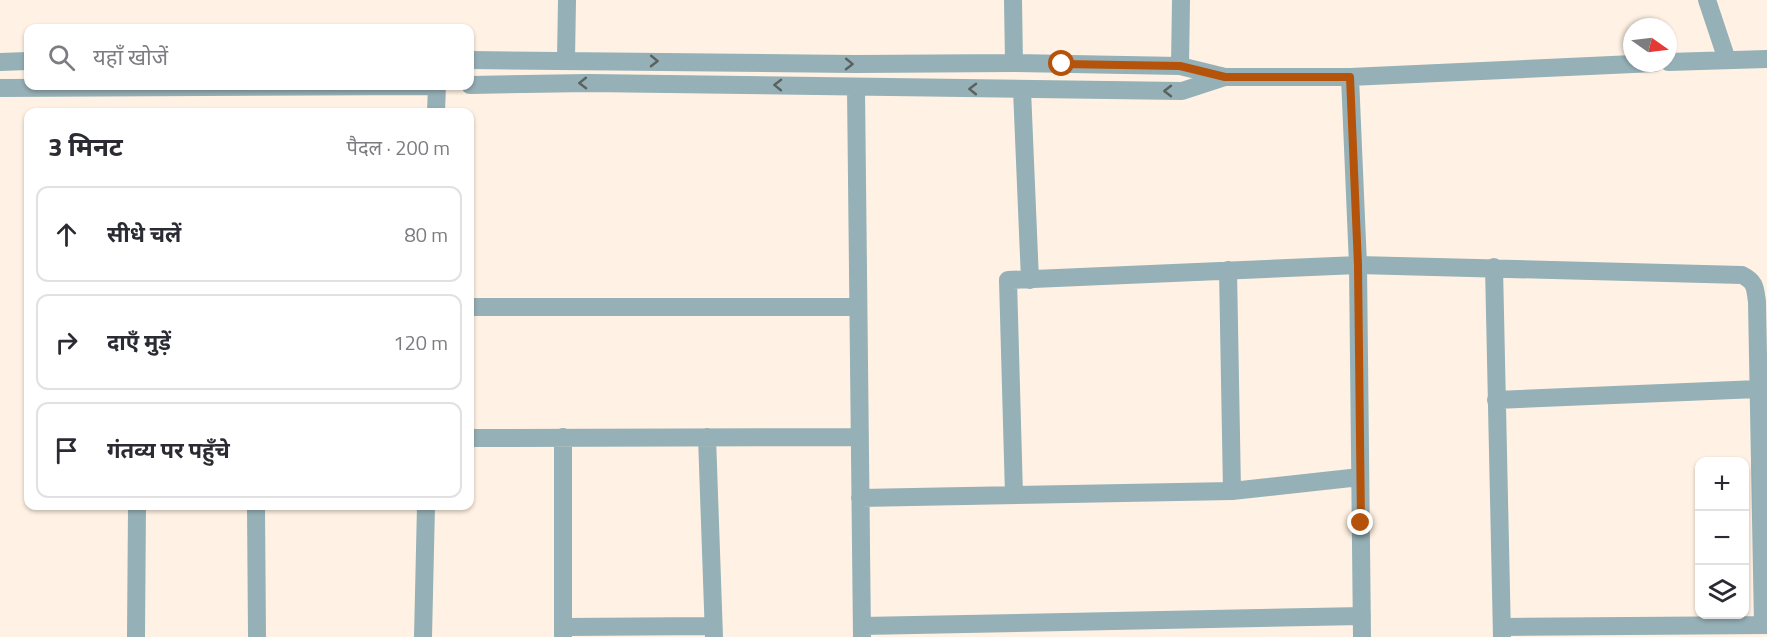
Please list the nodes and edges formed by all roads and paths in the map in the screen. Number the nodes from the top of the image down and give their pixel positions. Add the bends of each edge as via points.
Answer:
1 (567, 0) edge
2 (1013, 0) edge
3 (1181, 0) edge
4 (1707, 0) edge
5 (1767, 59) edge
6 (474, 60) edge
7 (566, 60) junction
8 (1727, 60) junction
9 (0, 62) edge
10 (24, 62) edge
11 (1677, 62) edge
12 (1014, 63) junction
13 (1623, 64) edge
14 (1180, 66) junction
15 (1225, 77) junction
16 (1350, 77) junction
17 (474, 85) edge
18 (0, 88) edge
19 (24, 88) edge
20 (856, 88) junction
21 (437, 90) edge
22 (1022, 90) junction
23 (436, 108) edge
24 (1358, 265) junction
25 (1494, 267) junction
26 (1228, 270) junction
27 (1030, 280) junction
28 (474, 307) edge
29 (858, 307) junction
30 (1758, 389) junction
31 (1497, 400) junction
32 (708, 437) junction
33 (860, 437) junction
34 (474, 438) edge
35 (563, 438) junction
36 (1360, 477) junction
37 (1232, 491) junction
38 (1014, 495) junction
39 (860, 498) junction
40 (136, 510) edge
41 (256, 510) edge
42 (426, 510) edge
43 (1763, 511) edge
44 (1362, 616) junction
45 (1765, 625) edge
46 (1020, 630) edge
47 (563, 632) edge
48 (714, 632) edge
49 (862, 632) edge
50 (1502, 632) edge
51 (136, 637) edge
52 (257, 637) edge
53 (423, 637) edge
54 (1362, 637) edge

1 - 7 street
2 - 12 street
3 - 14 street
4 - 8 street
5 - 8 street
6 - 7 street
7 -> 12 street
8 - 11 street
9 - 10 street
12 - 14 street
13 - 16 street
14 - 15 street
15 - 16 street
15 -> 22 street via 1182,91
16 - 24 street
20 -> 17 street
18 - 19 street
22 -> 20 street
20 - 29 street
21 - 23 street
22 - 27 street
24 - 25 street
24 - 26 street
24 - 36 street
25 - 30 street via 1742,275 1751,279 1757,302
25 - 31 street
26 - 27 street
26 - 37 street
27 - 38 street via 1008,280
28 - 29 street
29 - 33 street
30 - 31 street
30 - 43 street
31 - 50 street
32 - 33 street
32 - 35 street
32 - 48 street
33 - 39 street
34 - 35 street
35 - 47 street
36 - 37 street
36 - 44 street
37 - 38 street
38 - 39 street
39 - 49 street
40 - 51 street
41 - 52 street
42 - 53 street
43 - 45 street
44 - 46 street
44 - 54 street
45 - 50 street
46 - 49 street
47 - 48 street

